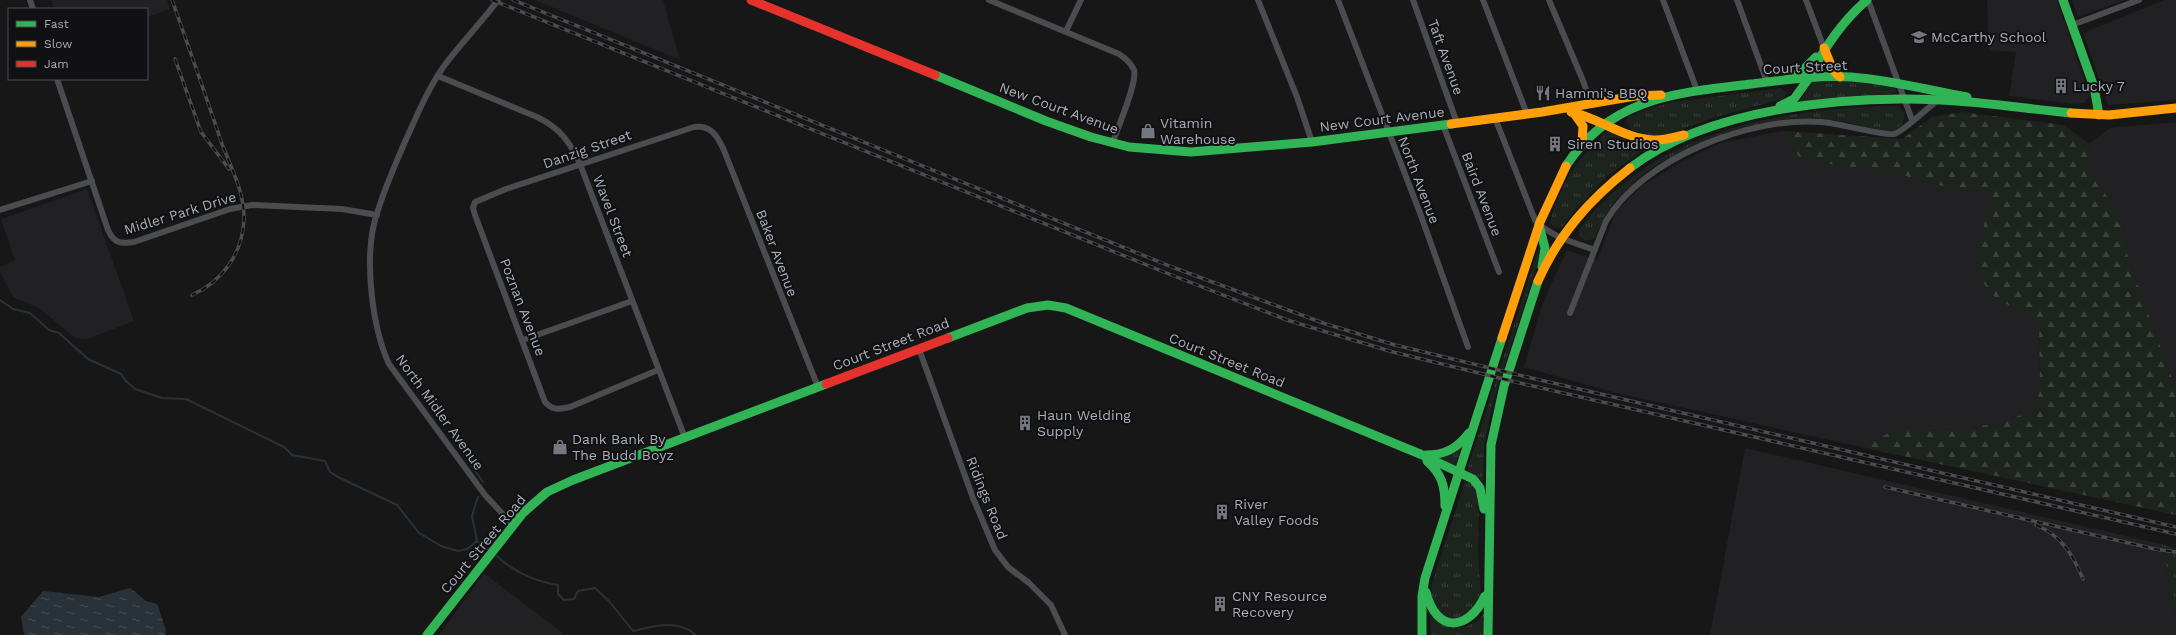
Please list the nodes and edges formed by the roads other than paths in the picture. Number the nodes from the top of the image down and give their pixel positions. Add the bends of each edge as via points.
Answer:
1 (498, 0) edge
2 (752, 0) edge
3 (989, 0) edge
4 (1081, 0) edge
5 (1258, 0) edge
6 (1338, 0) edge
7 (1413, 0) edge
8 (1483, 0) edge
9 (1549, 0) edge
10 (1663, 0) edge
11 (1737, 0) edge
12 (1806, 0) edge
13 (1867, 0) edge
14 (2063, 0) edge
15 (2139, 0) edge
16 (2072, 25) junction
17 (1066, 32) junction
18 (1824, 48) junction
19 (438, 76) junction
20 (1840, 77) junction
21 (1809, 78) junction
22 (57, 80) edge
23 (1786, 80) junction
24 (1767, 82) junction
25 (1898, 84) junction
26 (1697, 90) junction
27 (1666, 95) junction
28 (1794, 99) junction
29 (1904, 99) junction
30 (1937, 101) junction
31 (1590, 103) junction
32 (2010, 106) junction
33 (2176, 108) edge
34 (1542, 112) junction
35 (1573, 112) junction
36 (1526, 114) junction
37 (1760, 114) junction
38 (2099, 115) junction
39 (1495, 118) junction
40 (1912, 120) junction
41 (1457, 123) junction
42 (1606, 123) junction
43 (1443, 125) junction
44 (712, 130) joint
45 (1388, 132) junction
46 (1689, 134) junction
47 (1312, 142) junction
48 (1582, 143) junction
49 (1112, 144) junction
50 (580, 164) junction
51 (92, 181) junction
52 (474, 205) joint
53 (0, 210) edge
54 (377, 215) junction
55 (1539, 225) junction
56 (1563, 238) junction
57 (1595, 250) junction
58 (1499, 272) dead end
59 (1540, 277) junction
60 (632, 301) junction
61 (1570, 313) dead end
62 (523, 340) junction
63 (1468, 347) dead end
64 (919, 349) junction
65 (658, 370) junction
66 (818, 387) junction
67 (1475, 423) junction
68 (685, 438) junction
69 (1420, 454) junction
70 (1460, 471) junction
71 (1445, 516) junction
72 (513, 525) junction
73 (1488, 531) junction
74 (1425, 578) junction
75 (1487, 590) junction
76 (1423, 633) edge
77 (427, 635) edge
78 (1065, 635) edge
79 (1488, 635) edge

1 - 19 street, North Midler Avenue
2 - 49 main road, New Court Avenue via 1040,119
3 - 17 street
4 - 17 street
5 - 47 street
6 - 45 street, North Avenue
7 - 41 street, Taft Avenue
8 - 36 street
9 - 31 street
10 - 26 street
11 - 24 street
12 - 18 street
13 - 18 main road via 1844,20
13 - 25 street
14 - 16 main road
15 - 16 street
16 - 38 main road via 2098,100
17 - 49 street via 1119,54 1134,70 1132,89
18 - 20 main road via 1833,70
18 - 21 main road
18 - 23 main road via 1802,71
19 - 50 street, Wavel Street via 549,123 567,138
19 - 54 street, North Midler Avenue via 410,132
20 - 21 main road, Court Street
20 - 25 main road, Court Street
21 - 23 main road, Court Street
21 - 28 main road
22 - 51 street, Midler Park Drive
23 - 24 main road, Court Street
23 - 28 main road via 1795,90
24 - 26 main road, Court Street
25 - 29 street
25 - 32 main road, Court Street
26 - 27 main road, Court Street
27 - 31 main road, New Court Avenue via 1635,96
27 - 42 main road, Court Street via 1636,105
28 - 37 main road
29 - 30 main road, Court Street
29 - 37 main road, Court Street via 1816,104
29 - 40 street
30 - 32 main road, Court Street
30 - 40 street
31 - 34 main road, New Court Avenue
32 - 38 main road, Court Street
33 - 38 main road, Court Street
34 - 35 main road, New Court Avenue
34 - 36 main road, New Court Avenue
35 - 42 main road, New Court Avenue
35 - 48 main road via 1581,118 1584,125
36 - 39 main road, New Court Avenue
37 - 46 main road, Court Street
39 - 41 main road, New Court Avenue
39 - 55 street via 1530,210
40 - 57 street via 1902,130 1893,134 1836,124 1794,122 1743,132 1708,143 1656,171 1622,198 1606,220
41 - 43 main road, New Court Avenue
42 - 46 main road, New Court Avenue via 1650,140
42 - 48 main road, Court Street via 1592,132
43 - 45 main road, New Court Avenue
43 - 58 street, Baird Avenue
44 - 50 street, Danzig Street via 694,127
44 - 66 street, Baker Avenue via 723,148
45 - 47 main road, New Court Avenue
45 - 63 street, North Avenue
46 - 56 main road via 1636,161 1614,178 1583,210
47 - 49 main road, New Court Avenue via 1191,152 1129,148
48 - 55 main road, Court Street via 1557,180
50 - 52 street, Danzig Street via 477,200
50 - 60 street, Wavel Street
51 - 53 street
51 - 54 street, Midler Park Drive via 108,230 116,242 121,244 134,242 230,209 252,205 342,209
52 - 62 street, Poznan Avenue via 475,215
54 - 72 street, North Midler Avenue via 370,255 370,274 377,323 386,357 446,443
55 - 56 street
55 - 59 main road via 1544,248
55 - 67 main road, Court Street
56 - 57 street
56 - 59 main road
57 - 61 street
59 - 73 main road via 1496,412 1490,448
60 - 62 street
60 - 65 street, Wavel Street
62 - 65 street, Poznan Avenue via 546,402 552,408 570,407
64 - 66 main road, Court Street Road
64 - 69 main road, Court Street Road via 1027,308 1048,305 1066,308
64 - 78 street, Ridings Road via 973,498 995,550 1008,567 1051,605
65 - 68 street, Wavel Street
66 - 68 main road, Court Street Road
67 - 69 main road via 1464,440 1450,452
67 - 70 main road
68 - 72 main road, Court Street Road via 560,485 540,498
69 - 70 main road, Court Street Road
69 - 71 main road via 1440,472 1444,481
70 - 71 main road
70 - 73 main road, Court Street Road via 1473,479 1480,488
71 - 74 main road
72 - 77 main road, Court Street Road
73 - 75 main road
74 - 75 main road via 1431,611 1447,623 1462,623 1473,618 1482,605
74 - 76 main road via 1422,596
75 - 79 main road

